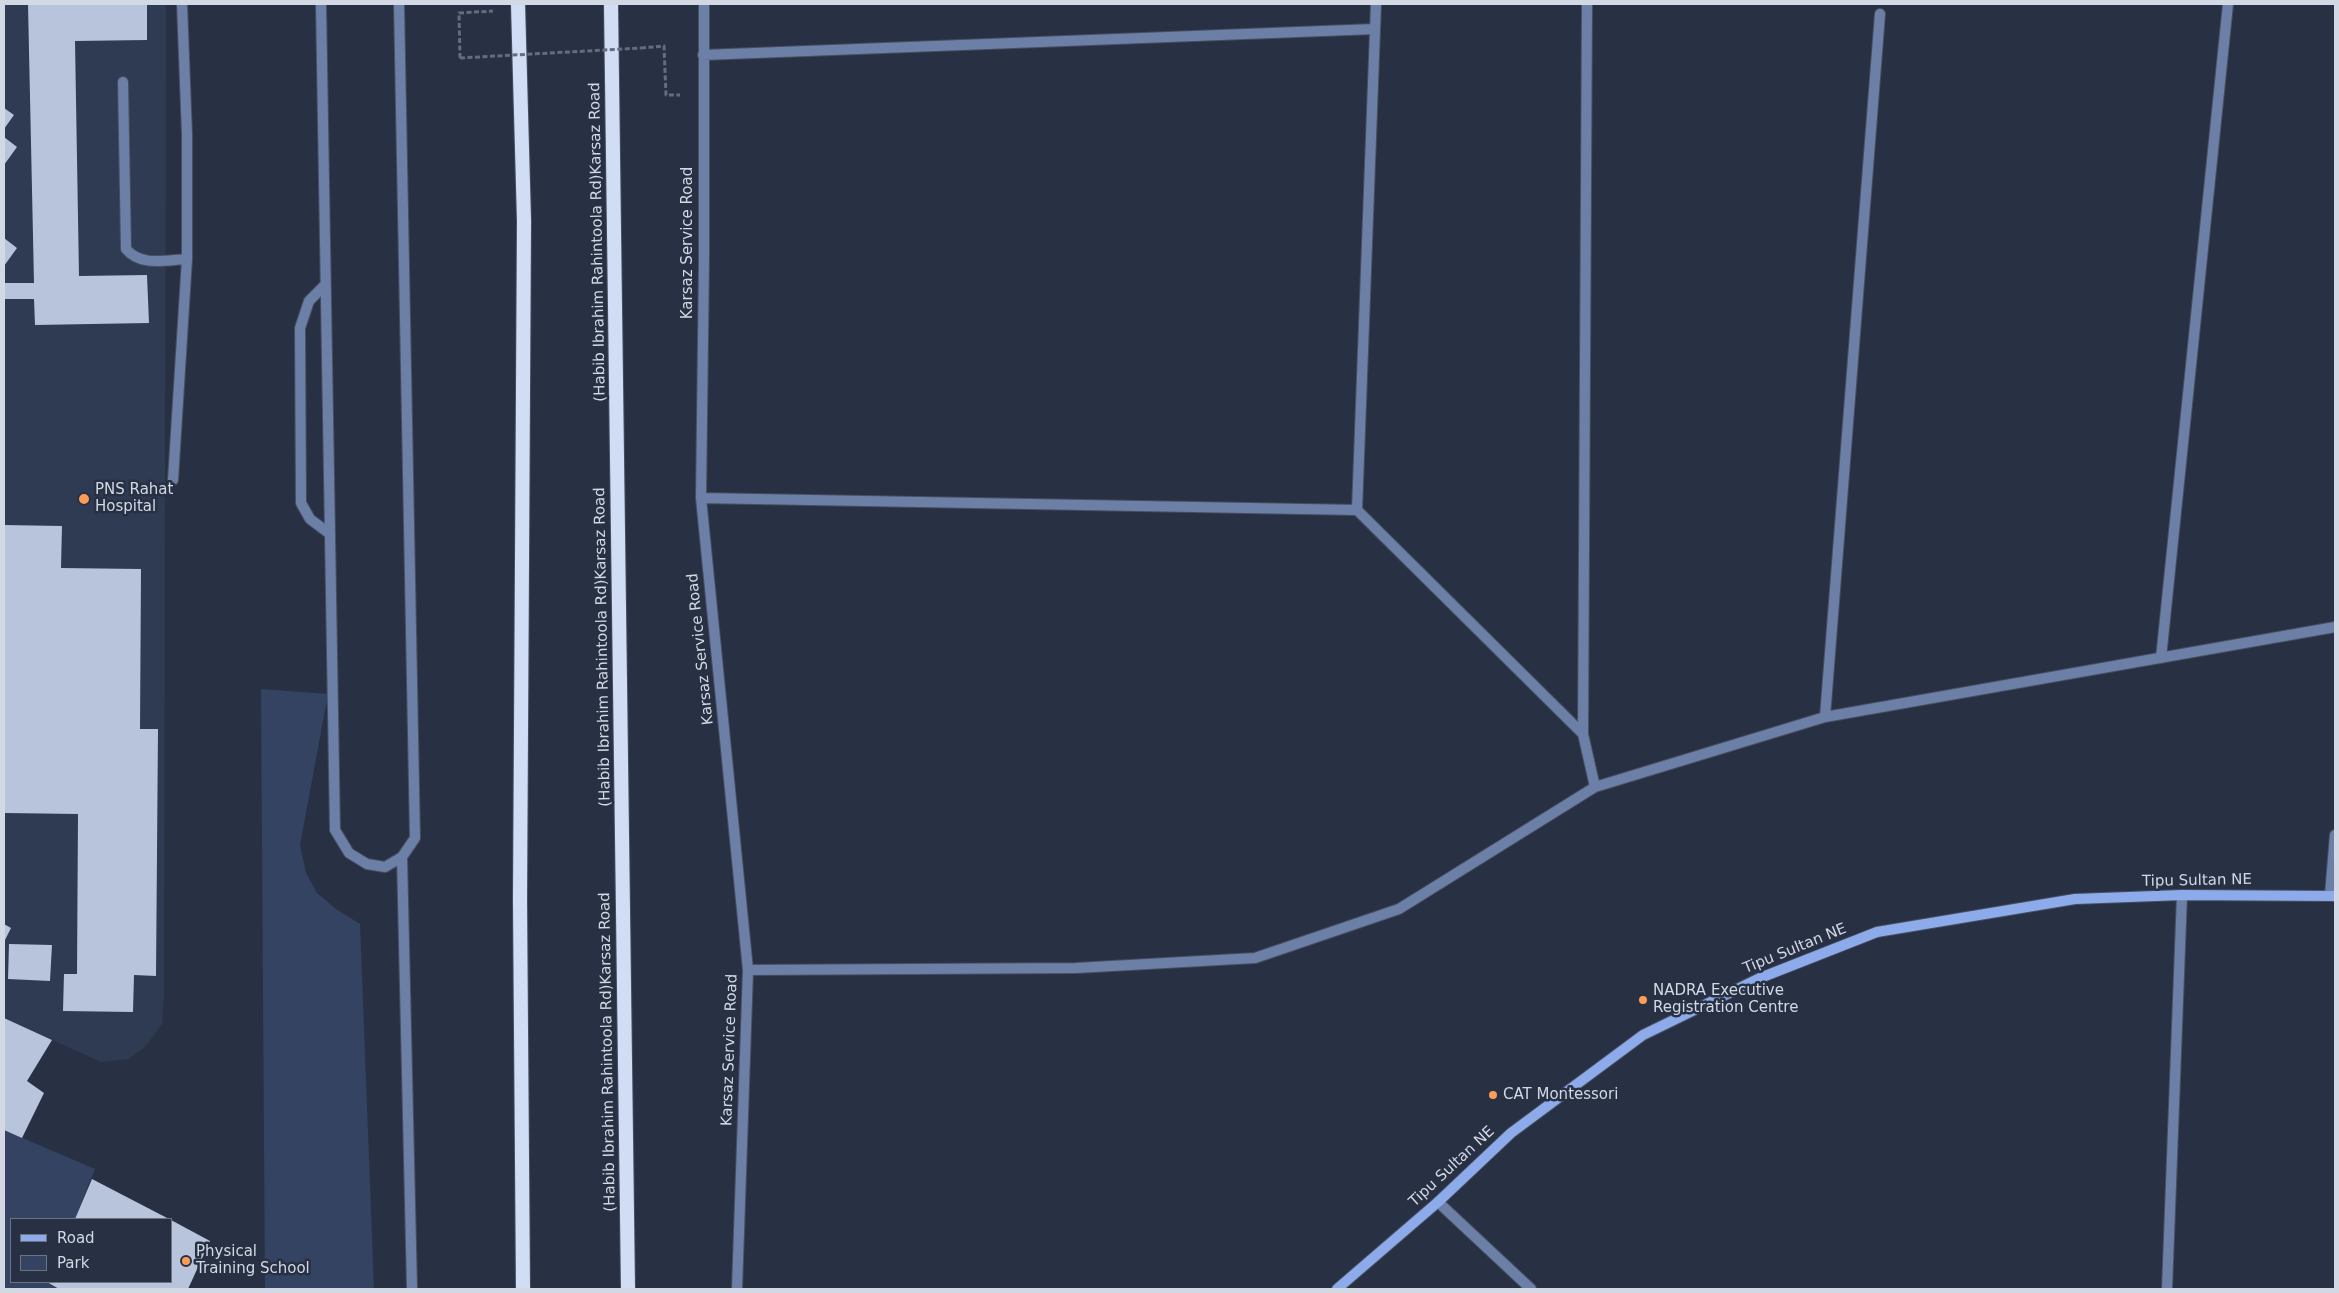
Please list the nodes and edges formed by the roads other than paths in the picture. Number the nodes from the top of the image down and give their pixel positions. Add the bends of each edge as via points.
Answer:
1 (182, 4) edge
2 (321, 4) edge
3 (399, 4) edge
4 (611, 4) edge
5 (704, 4) edge
6 (1376, 4) edge
7 (1587, 4) edge
8 (2228, 4) edge
9 (518, 6) edge
10 (1880, 14) dead end
11 (1375, 29) junction
12 (703, 55) junction
13 (123, 82) dead end
14 (187, 259) junction
15 (325, 285) junction
16 (173, 480) dead end
17 (701, 498) junction
18 (1357, 510) junction
19 (330, 534) junction
20 (2335, 627) edge
21 (2161, 658) junction
22 (1825, 717) junction
23 (1583, 734) junction
24 (1595, 787) junction
25 (2335, 835) edge
26 (402, 857) junction
27 (2182, 894) junction
28 (2332, 895) edge
29 (748, 970) junction
30 (1438, 1202) junction
31 (412, 1289) edge
32 (524, 1289) edge
33 (628, 1289) edge
34 (737, 1289) edge
35 (1336, 1289) edge
36 (1531, 1289) edge
37 (2167, 1289) edge

1 - 14 street
2 - 15 street
3 - 26 street via 415,838
4 - 33 highway, (Habib Ibrahim Rahintoola Rd)Karsaz Road
5 - 12 street, Karsaz Service Road
6 - 11 street
7 - 23 street
8 - 21 street
9 - 32 highway via 524,220 520,900
10 - 22 street
11 - 12 street
11 - 18 street
12 - 17 street, Karsaz Service Road
13 - 14 street via 126,249 144,261
14 - 16 street
15 - 19 street
15 - 19 street via 309,301 300,328 301,503 310,519
17 - 18 street
17 - 29 street, Karsaz Service Road
18 - 23 street
19 - 26 street via 334,830 349,853 367,864 385,867
20 - 21 street
21 - 22 street
22 - 24 street
23 - 24 street
24 - 29 street via 1398,910 1255,958 1076,968
25 - 28 street
26 - 31 street
27 - 28 main road, Tipu Sultan NE
27 - 30 main road, Tipu Sultan NE via 2075,899 1876,932 1760,978 1642,1035 1510,1133
27 - 37 street
29 - 34 street, Karsaz Service Road
30 - 35 main road, Tipu Sultan NE
30 - 36 street

